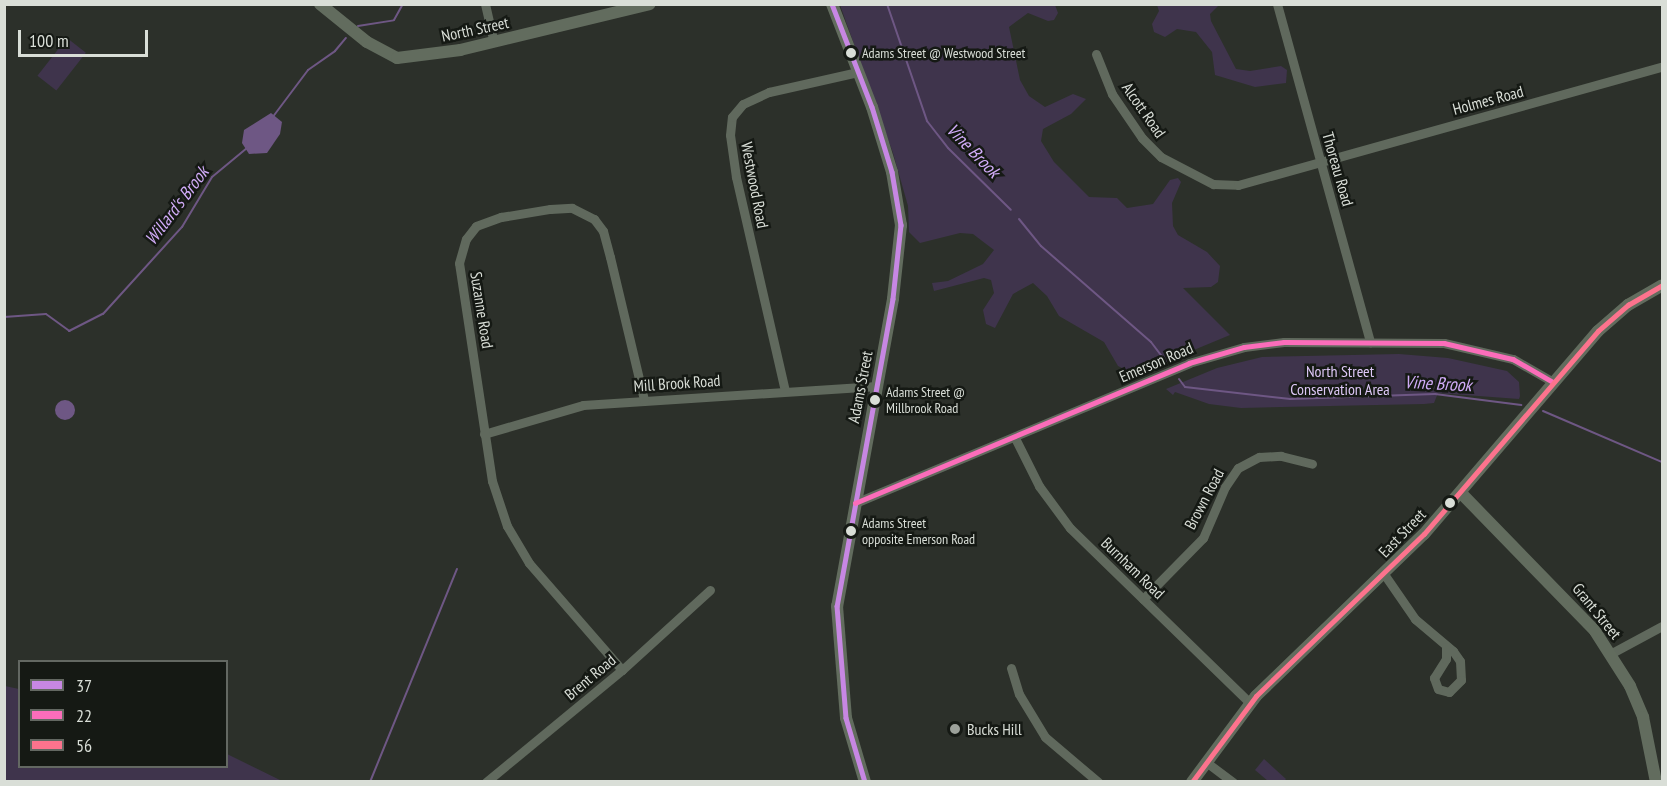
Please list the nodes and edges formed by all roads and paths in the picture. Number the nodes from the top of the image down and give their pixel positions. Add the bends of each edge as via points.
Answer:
1 (320, 4) edge
2 (485, 4) edge
3 (650, 4) edge
4 (832, 4) edge
5 (1277, 4) edge
6 (494, 42) junction
7 (1096, 54) dead end
8 (1662, 67) edge
9 (858, 72) junction
10 (1320, 163) junction
11 (1662, 285) edge
12 (1370, 342) junction
13 (1552, 382) junction
14 (876, 386) junction
15 (785, 391) junction
16 (644, 400) junction
17 (483, 434) junction
18 (1015, 438) junction
19 (1312, 465) dead end
20 (1461, 493) junction
21 (855, 503) junction
22 (1384, 574) junction
23 (710, 590) dead end
24 (1143, 599) junction
25 (1662, 626) edge
26 (1446, 647) junction
27 (1610, 654) junction
28 (1011, 668) dead end
29 (622, 670) junction
30 (1250, 703) junction
31 (1206, 762) junction
32 (486, 782) edge
33 (865, 782) edge
34 (1098, 782) edge
35 (1192, 782) edge
36 (1233, 782) edge
37 (1656, 782) edge

1 - 6 street, North Street via 367,42 398,58
2 - 6 street
3 - 6 street, North Street
4 - 9 street, Adams Street
5 - 10 street, Thoreau Road
7 - 10 street, Alcott Road via 1112,94 1142,138 1161,158 1188,174 1213,184 1238,185
8 - 10 street, Holmes Road
9 - 14 street, Adams Street via 892,172 901,225 893,299
9 - 15 street, Westwood Road via 769,92 743,104 732,117 730,135 736,177
10 - 12 street, Thoreau Road
11 - 13 street, East Street via 1605,324
12 - 13 street, Emerson Road via 1444,343 1477,349 1523,363
12 - 18 street, Emerson Road via 1284,342 1203,358
13 - 20 street, East Street
14 - 15 street, Mill Brook Road
14 - 21 street, Adams Street
15 - 16 street, Mill Brook Road
16 - 17 street, Mill Brook Road via 583,405
16 - 17 street, Suzanne Road via 603,231 594,219 572,208 501,217 476,226 466,239 459,263
17 - 29 street, Suzanne Road via 492,481 513,535 529,563
18 - 21 street, Emerson Road
18 - 24 street, Burnham Road via 1039,486 1070,528
19 - 24 street, Brown Road via 1270,456 1238,468 1225,487 1203,538
20 - 22 street, East Street
20 - 27 street, Grant Street via 1572,603
21 - 33 street, Adams Street via 837,606 837,635 846,718
22 - 26 street via 1413,616
22 - 30 street, East Street
23 - 29 street, Brent Road
24 - 30 street, Burnham Road
25 - 27 street
26 - 26 street via 1460,661 1461,674 1460,684 1449,692 1438,689 1434,678 1444,663
27 - 37 street, Grant Street via 1642,717
28 - 34 street via 1019,694 1045,737
29 - 32 street, Brent Road
30 - 31 street, East Street
31 - 35 street, East Street
31 - 36 street

